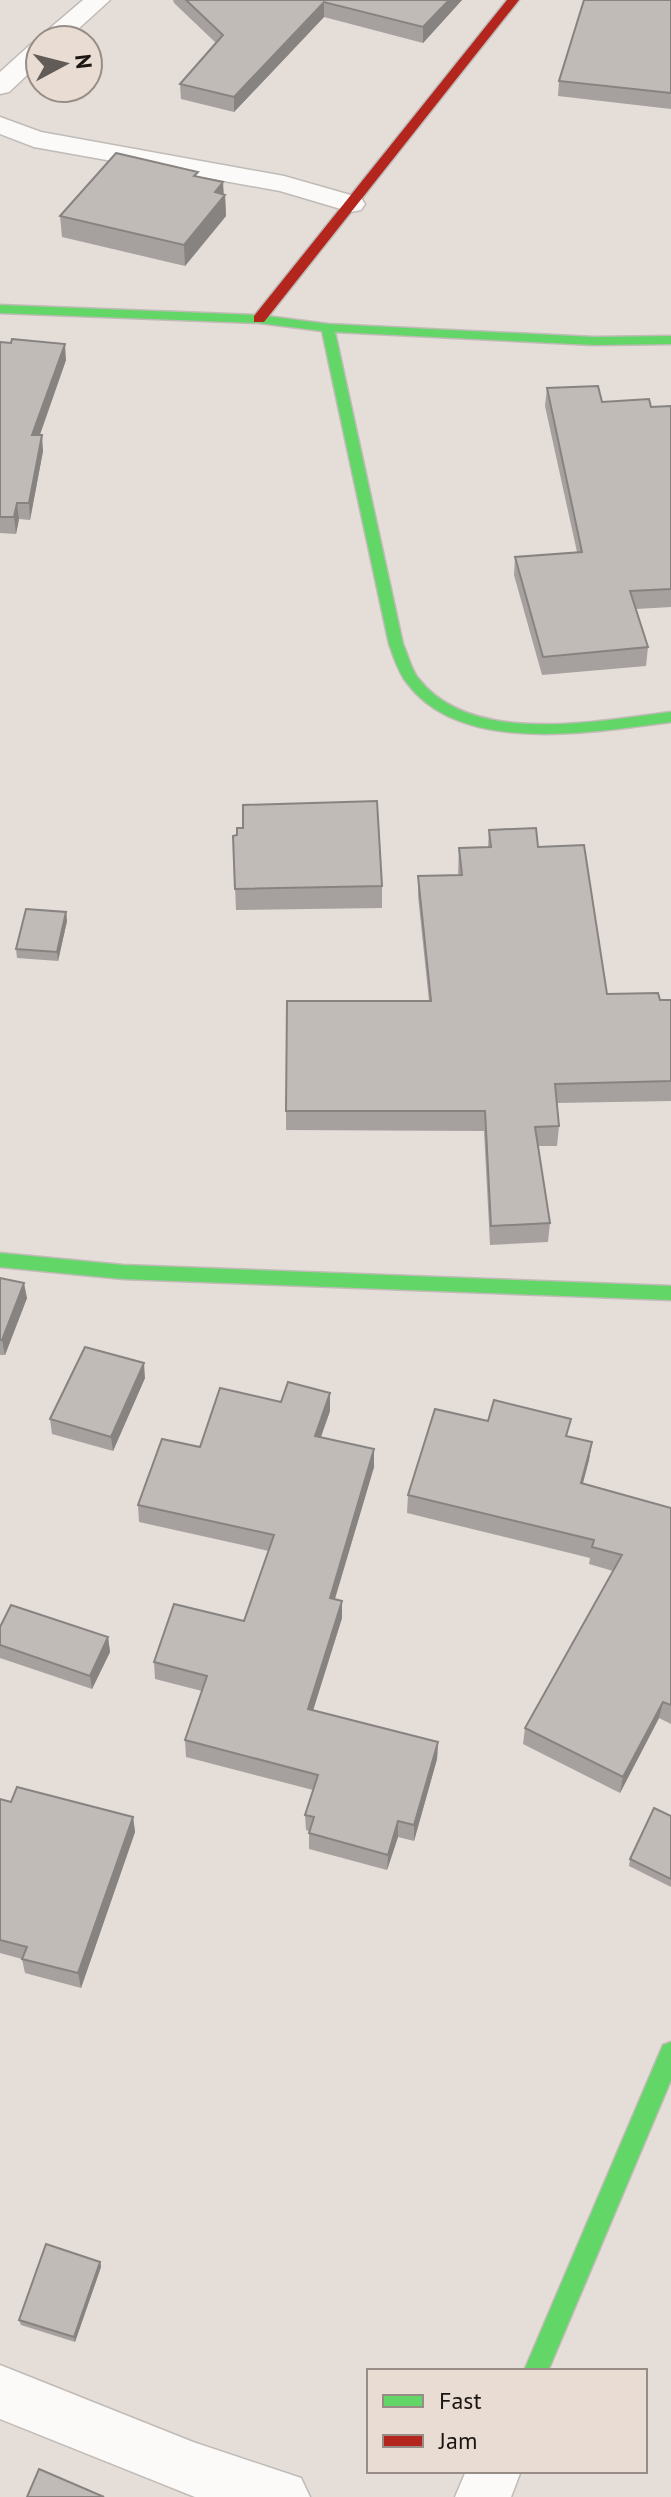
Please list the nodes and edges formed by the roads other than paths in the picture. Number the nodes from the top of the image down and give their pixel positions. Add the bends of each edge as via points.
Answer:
1 (98, 0) edge
2 (513, 0) edge
3 (70, 24) edge
4 (24, 64) edge
5 (0, 86) edge
6 (0, 125) edge
7 (351, 204) junction
8 (0, 309) edge
9 (259, 319) junction
10 (328, 328) junction
11 (671, 340) edge
12 (671, 717) edge
13 (0, 1260) edge
14 (665, 1300) edge
15 (671, 2053) edge
16 (537, 2369) edge
17 (0, 2392) edge
18 (493, 2473) edge
19 (282, 2497) edge
20 (483, 2497) edge

1 - 3 street
2 - 7 street
4 - 5 street
6 - 7 street via 34,139 284,184
7 - 9 street
8 - 9 street
9 - 10 street
10 - 11 street
10 - 12 street via 396,644 413,682 434,702 470,721 531,729
13 - 14 street via 123,1272
15 - 16 street
17 - 19 street via 193,2469
18 - 20 street

